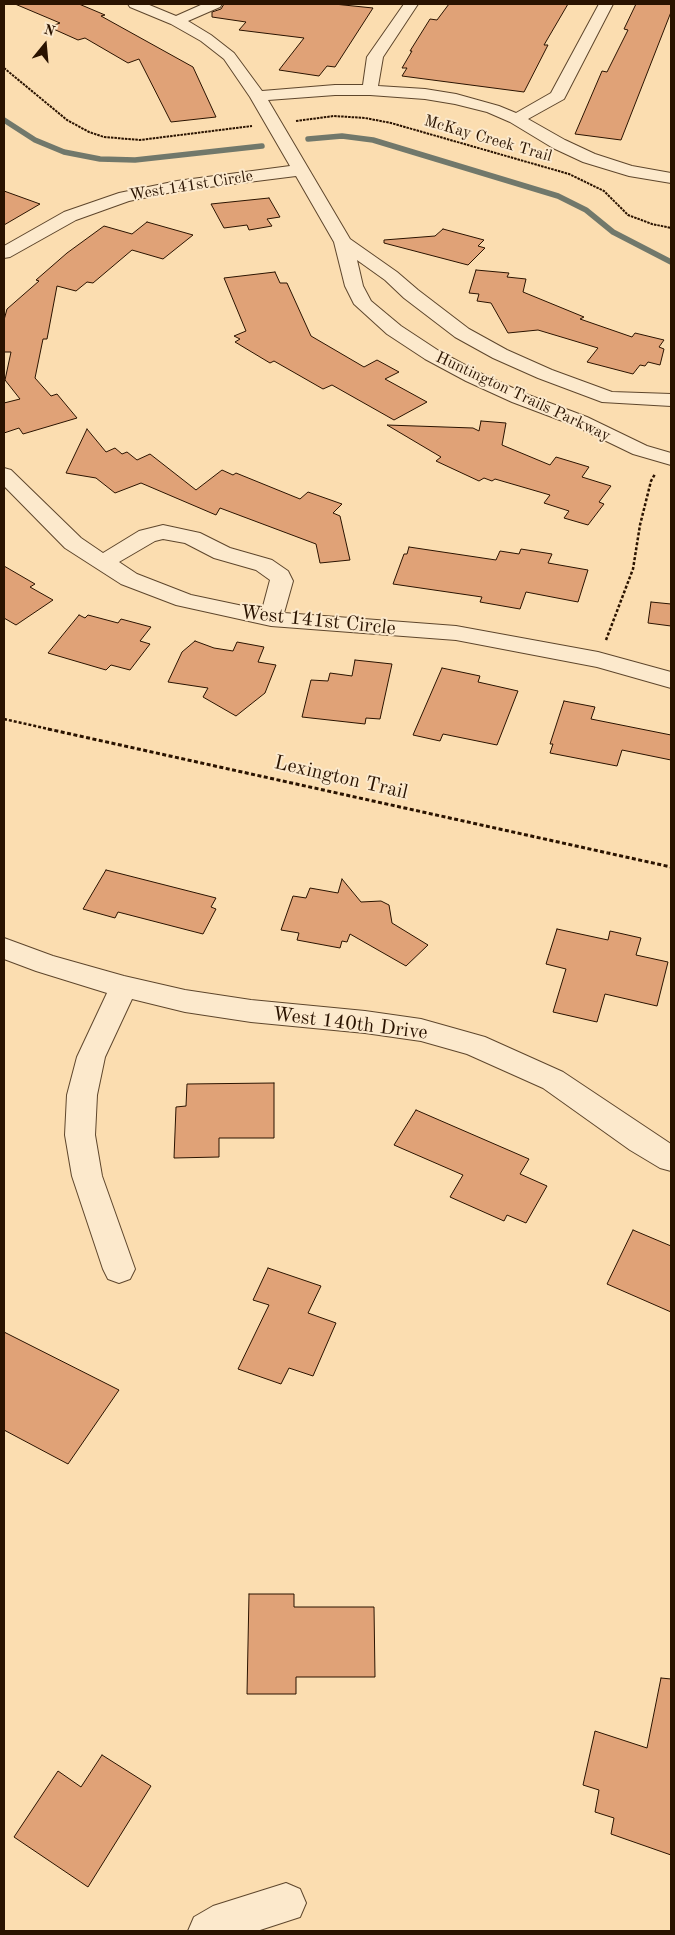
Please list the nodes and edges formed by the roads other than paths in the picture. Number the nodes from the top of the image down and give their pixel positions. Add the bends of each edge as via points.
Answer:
1 (136, 4) edge
2 (215, 4) edge
3 (411, 4) edge
4 (606, 4) edge
5 (176, 21) junction
6 (370, 90) junction
7 (258, 96) junction
8 (516, 118) junction
9 (300, 170) junction
10 (671, 178) edge
11 (343, 242) junction
12 (4, 253) edge
13 (482, 344) junction
14 (446, 363) junction
15 (609, 398) junction
16 (671, 400) edge
17 (580, 421) junction
18 (668, 458) edge
19 (4, 474) edge
20 (102, 563) junction
21 (271, 619) junction
22 (671, 680) edge
23 (4, 948) edge
24 (124, 987) junction
25 (671, 1159) edge
26 (119, 1269) dead end
27 (286, 1903) dead end
28 (208, 1931) edge

1 - 5 street, Huntington Trails Parkway
2 - 5 street
3 - 6 street via 375,57
4 - 8 street via 558,96
5 - 7 street, Huntington Trails Parkway via 229,56
6 - 7 street
6 - 8 street via 456,99
7 - 9 street, Huntington Trails Parkway
8 - 10 street via 588,158 629,171
9 - 11 street, Huntington Trails Parkway
9 - 12 street, West 141st Circle via 177,186 125,197 70,216
11 - 13 street, Huntington Trails Parkway via 391,276 434,313
11 - 14 street, Huntington Trails Parkway via 354,286 364,304 394,330
13 - 14 street
13 - 15 street, Huntington Trails Parkway via 545,374
14 - 17 street, Huntington Trails Parkway via 519,398
15 - 16 street, Huntington Trails Parkway
15 - 17 street
17 - 18 street, Huntington Trails Parkway via 616,440
19 - 20 street, West 141st Circle via 73,542
20 - 21 street, West 141st Circle via 129,579 184,600
20 - 21 street via 148,536 162,532 192,538 222,553 264,565 280,576 282,581
21 - 22 street, West 141st Circle via 456,633 598,660
23 - 24 street, West 140th Drive
24 - 25 street, West 140th Drive via 251,1011 421,1030 475,1045 553,1080
24 - 26 street via 91,1057 82,1095 80,1136 87,1176
27 - 28 street via 227,1920

